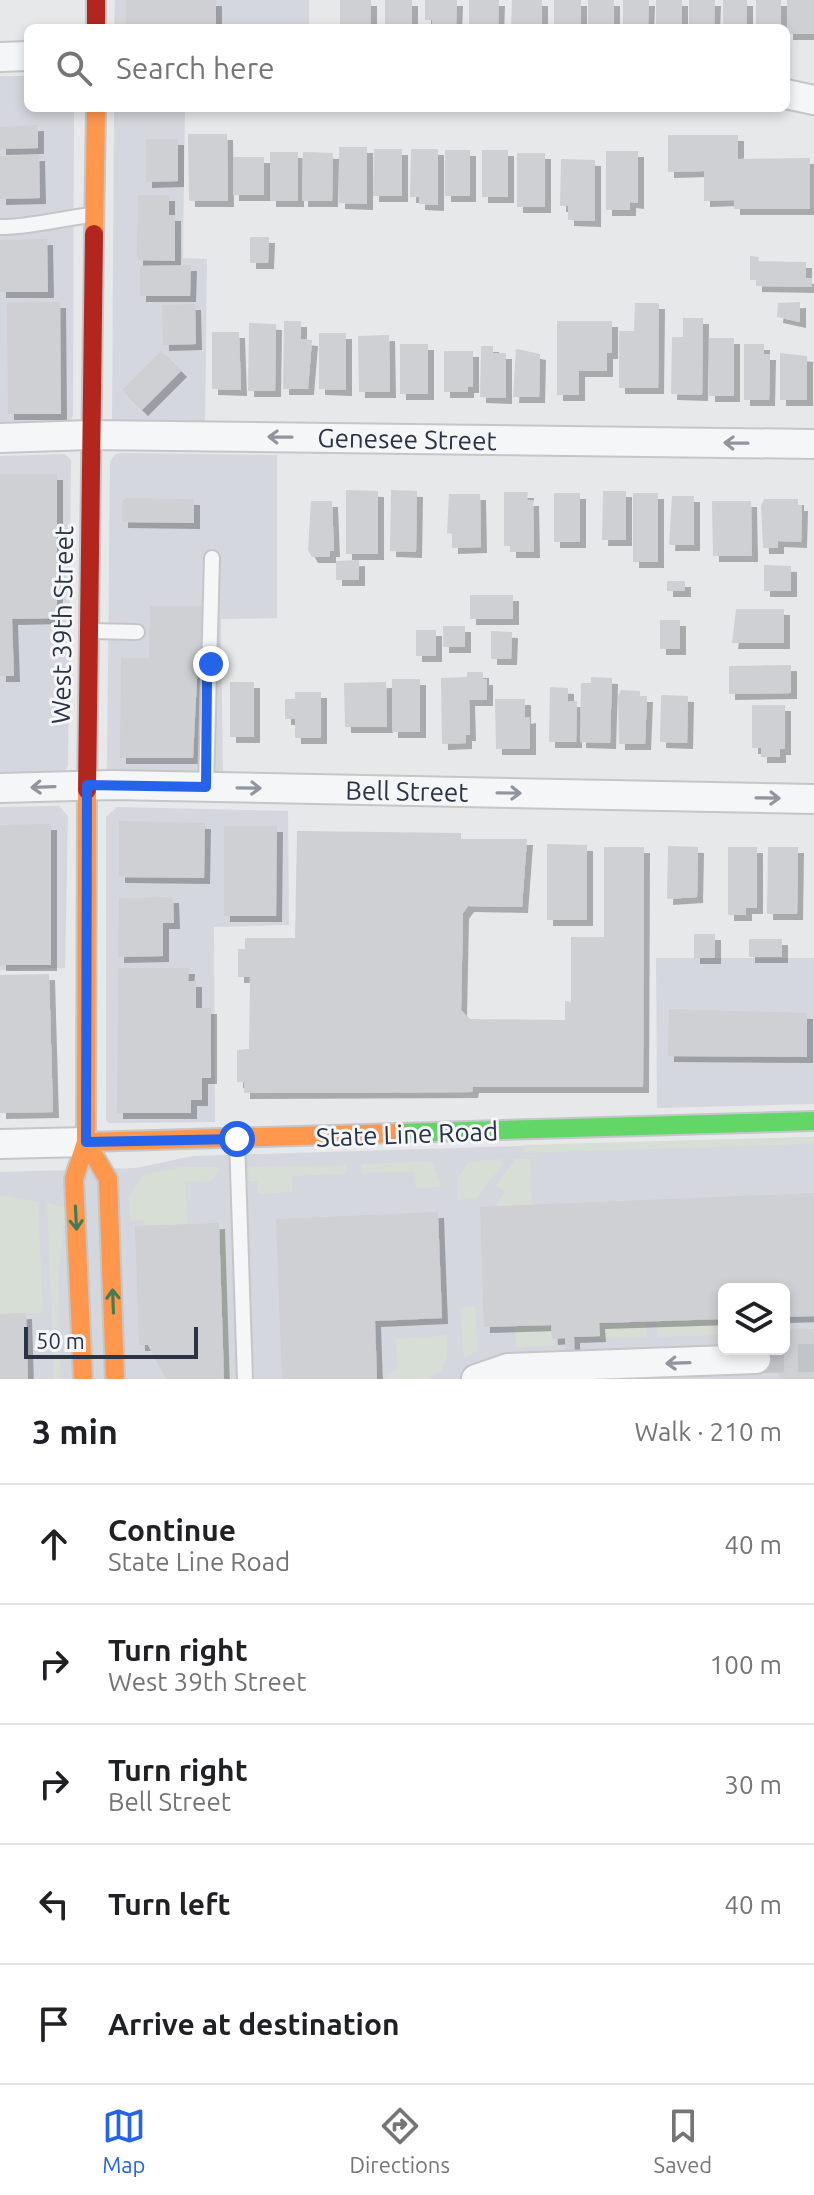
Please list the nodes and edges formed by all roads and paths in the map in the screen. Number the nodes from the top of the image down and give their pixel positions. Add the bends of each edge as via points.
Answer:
1 (96, 0) edge
2 (96, 24) edge
3 (24, 56) edge
4 (0, 57) edge
5 (790, 95) edge
6 (814, 100) edge
7 (96, 112) edge
8 (94, 215) junction
9 (0, 227) edge
10 (90, 435) junction
11 (0, 438) edge
12 (814, 444) edge
13 (212, 558) dead end
14 (88, 631) junction
15 (137, 632) dead end
16 (87, 785) junction
17 (206, 787) junction
18 (0, 788) edge
19 (814, 799) edge
20 (814, 1121) edge
21 (237, 1139) junction
22 (86, 1142) junction
23 (0, 1144) edge
24 (756, 1359) tunnel mouth
25 (509, 1374) edge
26 (83, 1379) edge
27 (115, 1379) edge
28 (245, 1379) edge
29 (476, 1379) edge

1 - 2 main road
3 - 4 street
5 - 6 street
7 - 8 main road, West 39th Street
8 - 9 lane via 33,227
8 - 10 main road, West 39th Street
10 - 11 street, Genesee Street
12 -> 10 street, Genesee Street
10 - 14 main road, West 39th Street
13 - 17 lane
14 - 15 lane
14 - 16 main road, West 39th Street
16 - 17 street, Bell Street
16 -> 18 street, Bell Street
16 - 22 main road, West 39th Street
17 -> 19 street, Bell Street
20 - 21 main road, State Line Road
21 - 22 main road, State Line Road
21 - 28 lane
22 - 23 street, State Line Road
22 -> 26 main road via 74,1179
27 -> 22 main road via 108,1179
24 -> 25 street
25 - 29 street

